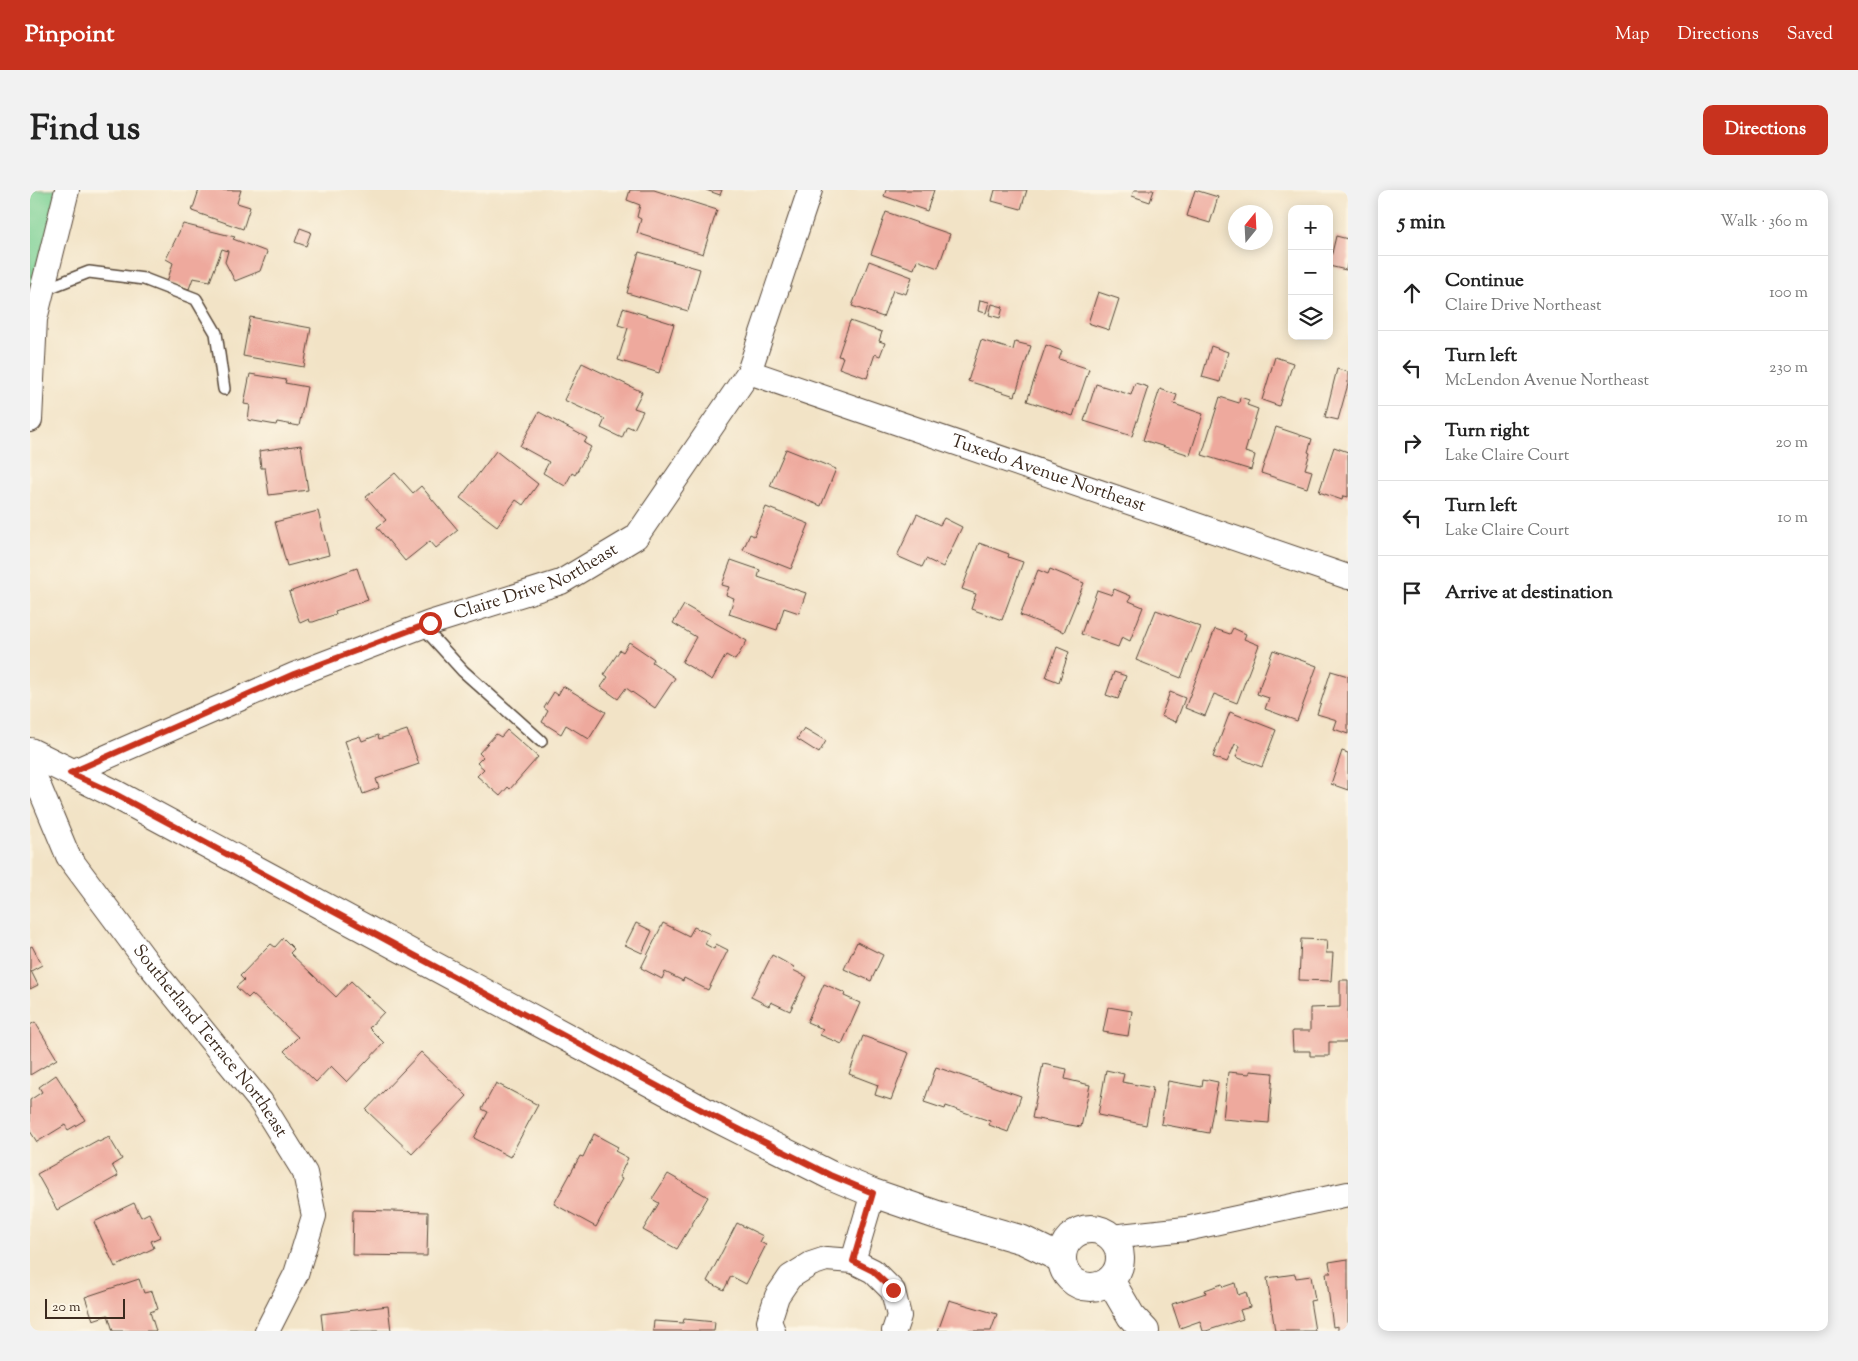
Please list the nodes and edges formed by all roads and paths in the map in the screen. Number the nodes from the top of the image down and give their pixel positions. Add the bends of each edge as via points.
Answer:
1 (67, 190) edge
2 (810, 190) edge
3 (43, 290) junction
4 (749, 372) junction
5 (224, 389) dead end
6 (30, 420) edge
7 (1348, 576) edge
8 (422, 626) junction
9 (541, 741) dead end
10 (30, 752) edge
11 (30, 765) edge
12 (70, 773) junction
13 (873, 1193) junction
14 (1348, 1194) edge
15 (1111, 1237) junction
16 (1065, 1248) junction
17 (853, 1261) junction
18 (1098, 1283) junction
19 (1138, 1323) edge
20 (267, 1331) edge
21 (773, 1331) edge
22 (894, 1331) edge

1 - 3 street
2 - 4 street, Claire Drive Northeast
3 - 5 lane via 89,272 144,279 196,300 216,333
3 - 6 street via 35,319
4 - 7 street, Tuxedo Avenue Northeast
4 - 8 street, Claire Drive Northeast via 636,537 561,582
8 - 9 lane via 463,671
8 - 12 street, Claire Drive Northeast via 294,674
10 - 12 street
11 - 20 street, Southerland Terrace Northeast via 68,856 147,962 261,1102 304,1173 314,1216 296,1274
12 - 13 street via 115,794 711,1115
13 - 16 street via 1023,1240
13 - 17 street
14 - 15 street via 1186,1228
15 - 16 street via 1091,1228 1080,1231
15 - 18 street via 1118,1245 1119,1268
16 - 18 street via 1064,1267 1069,1277 1078,1284
17 - 21 street via 826,1259 790,1277 777,1296 769,1321
17 - 22 street via 873,1271 893,1290 899,1316
18 - 19 street

